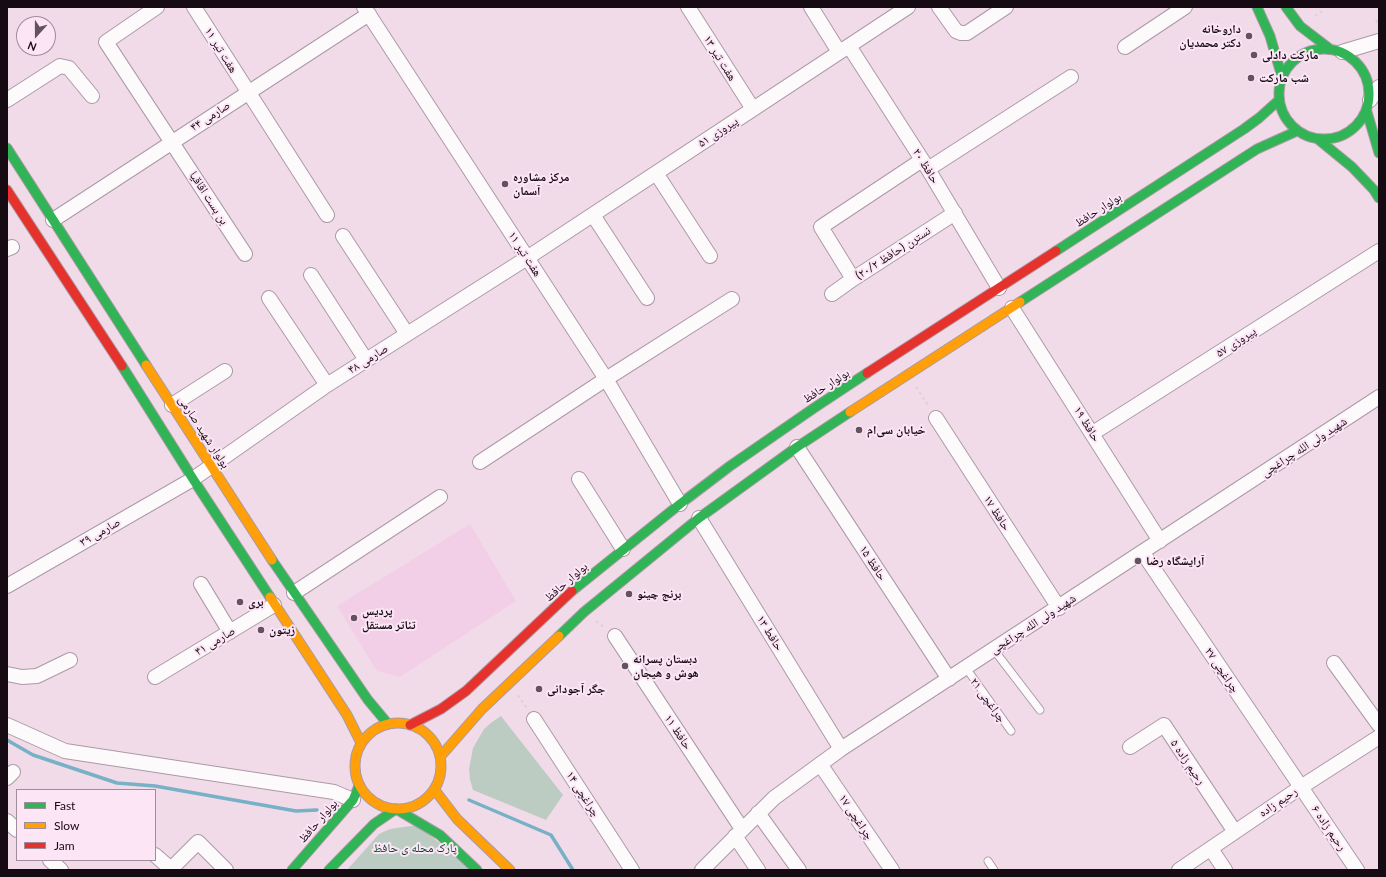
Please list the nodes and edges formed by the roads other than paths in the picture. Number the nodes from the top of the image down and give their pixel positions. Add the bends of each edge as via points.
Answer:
1 (157, 7) edge
2 (194, 7) edge
3 (688, 7) edge
4 (811, 7) edge
5 (908, 7) edge
6 (939, 7) edge
7 (1006, 7) edge
8 (1185, 7) edge
9 (1257, 7) edge
10 (1286, 7) edge
11 (368, 10) edge
12 (1379, 41) edge
13 (1125, 47) dead end
14 (844, 49) junction
15 (1336, 51) junction
16 (1071, 77) dead end
17 (1282, 77) junction
18 (1379, 87) edge
19 (248, 92) junction
20 (92, 96) dead end
21 (7, 100) edge
22 (1279, 100) junction
23 (1368, 106) junction
24 (753, 109) junction
25 (1297, 131) junction
26 (1318, 140) junction
27 (172, 141) junction
28 (7, 148) edge
29 (1379, 153) edge
30 (926, 164) junction
31 (656, 173) junction
32 (7, 190) edge
33 (1379, 198) edge
34 (955, 213) junction
35 (328, 215) dead end
36 (593, 215) junction
37 (53, 220) junction
38 (343, 236) dead end
39 (1379, 251) edge
40 (245, 254) dead end
41 (710, 256) dead end
42 (527, 258) junction
43 (311, 275) dead end
44 (853, 279) junction
45 (999, 288) junction
46 (832, 294) dead end
47 (269, 298) dead end
48 (647, 298) dead end
49 (732, 299) dead end
50 (1012, 308) junction
51 (407, 334) junction
52 (366, 360) junction
53 (225, 371) dead end
54 (606, 379) junction
55 (327, 386) junction
56 (1379, 397) edge
57 (172, 405) junction
58 (936, 418) road end
59 (1092, 433) junction
60 (797, 447) junction
61 (480, 462) dead end
62 (212, 466) junction
63 (193, 479) junction
64 (579, 479) dead end
65 (440, 497) dead end
66 (680, 504) junction
67 (699, 518) junction
68 (1160, 541) junction
69 (623, 549) junction
70 (1143, 553) junction
71 (201, 584) dead end
72 (7, 585) edge
73 (294, 592) junction
74 (274, 605) junction
75 (1059, 608) junction
76 (230, 632) junction
77 (615, 636) road end
78 (994, 650) junction
79 (70, 660) dead end
80 (1334, 663) dead end
81 (966, 668) junction
82 (7, 674) edge
83 (155, 677) dead end
84 (949, 679) junction
85 (1040, 710) dead end
86 (534, 719) road end
87 (388, 724) junction
88 (7, 725) edge
89 (410, 725) junction
90 (1379, 725) edge
91 (1011, 731) dead end
92 (1379, 737) edge
93 (361, 743) junction
94 (1130, 747) dead end
95 (841, 749) junction
96 (440, 756) junction
97 (820, 764) junction
98 (359, 786) junction
99 (1301, 787) junction
100 (434, 789) junction
101 (353, 800) junction
102 (396, 809) junction
103 (758, 813) junction
104 (7, 821) edge
105 (16, 829) edge
106 (739, 832) junction
107 (1235, 832) junction
108 (1211, 848) junction
109 (156, 856) edge
110 (51, 861) edge
111 (988, 861) dead end
112 (708, 868) edge
113 (61, 870) edge
114 (226, 870) edge
115 (292, 870) edge
116 (329, 870) edge
117 (477, 870) edge
118 (510, 870) edge
119 (632, 870) edge
120 (758, 870) edge
121 (799, 870) edge
122 (892, 870) edge
123 (994, 870) edge
124 (1179, 870) edge
125 (1226, 870) edge
126 (1357, 870) edge

1 - 27 street, بن بست اقاقیا via 106,42
2 - 19 street, هفت تیر ۱۱
3 - 24 street, هفت تیر ۱۳
4 - 14 street, حافظ ۲۰
5 - 14 street, پیروزی ۵۱
6 - 7 street via 956,31 967,33
8 - 13 street
9 - 17 main road via 1270,36
10 - 15 main road via 1300,26
11 - 19 street, صارمی ۴۴
11 - 42 street, هفت تیر ۱۱
12 - 15 street
14 - 24 street, پیروزی ۵۱
14 - 30 street, حافظ ۲۰
15 - 17 main road via 1318,49 1307,52 1296,58
15 - 23 main road via 1352,58 1367,77 1370,88
16 - 30 street
17 - 22 main road
18 - 23 street
19 - 27 street, صارمی ۴۴
19 - 35 street, هفت تیر ۱۱
20 - 21 street via 69,68 60,66
22 - 25 main road via 1282,112
22 - 45 main road, بولوار حافظ via 1244,129
23 - 26 main road via 1361,122 1352,131 1342,137
23 - 29 main road
24 - 31 street, پیروزی ۵۱
25 - 26 main road
25 - 50 main road via 1257,149
26 - 33 main road via 1352,167
27 - 37 street, صارمی ۴۴
27 - 40 street, بن بست اقاقیا
28 - 37 main road, بولوار شهید صارمی
30 - 34 street, حافظ ۲۰
30 - 44 street via 821,227
31 - 36 street, پیروزی ۵۱
31 - 41 street
32 - 63 main road
34 - 44 street, نسترن (حافظ ۲۰/۲)
34 - 45 street, حافظ ۲۰
36 - 42 street, پیروزی ۵۱
36 - 48 street
37 - 57 main road, بولوار شهید صارمی
38 - 51 street
39 - 59 street, پیروزی ۵۷
42 - 51 street, صارمی ۴۸
42 - 54 street, هفت تیر ۱۱
43 - 52 street
44 - 46 street, نسترن (حافظ ۲۰/۲)
45 - 66 main road, بولوار حافظ via 782,430
47 - 55 street
49 - 54 street
50 - 59 street, حافظ ۱۹
50 - 60 main road
51 - 52 street, صارمی ۴۸
52 - 55 street, صارمی ۴۸
53 - 57 street
54 - 61 street
54 - 66 street, هفت تیر ۱۱
55 - 62 street, صارمی ۴۸
56 - 68 street, شهید ولی الله چراغچی
57 - 62 main road, بولوار شهید صارمی
58 - 75 street, حافظ ۱۷
59 - 68 street, حافظ ۱۹
60 - 67 main road
60 - 84 street, حافظ ۱۵
62 - 63 street, صارمی ۳۹
62 - 73 main road, بولوار شهید صارمی
63 - 72 street, صارمی ۳۹
63 - 74 main road
64 - 69 street
65 - 73 street
66 - 69 main road, بولوار حافظ
67 - 95 street, حافط ۱۳
67 - 96 main road via 584,612 482,709
68 - 70 street, شهید ولی الله چراغچی
69 - 89 main road, بولوار حافظ via 568,594 466,692
70 - 75 street, شهید ولی الله چراغچی
70 - 99 street, چراغچی ۲۷
71 - 76 street
73 - 87 main road, بولوار شهید صارمی via 368,700
74 - 76 street, صارمی ۴۱
74 - 93 main road via 347,715
75 - 78 street, شهید ولی الله چراغچی
76 - 83 street, صارمی ۴۱
77 - 106 street, حافظ ۱۱
78 - 81 street, شهید ولی الله چراغچی
78 - 85 lane
79 - 82 street via 37,676
80 - 90 street
81 - 84 street, شهید ولی الله چراغچی
81 - 91 lane, چراغچی ۲۱
84 - 95 street, شهید ولی الله چراغچی
86 - 119 street, چراغچی ۱۴
87 - 89 main road
87 - 93 main road via 368,734
88 - 101 street via 65,751 334,792
89 - 96 main road via 429,737
92 - 99 street, رحیم زاده
93 - 98 main road via 354,764
94 - 107 street, رحیم زاده ۵ via 1164,725
95 - 97 street, شهید ولی الله چراغچی
96 - 100 main road via 440,773
97 - 103 street, شهید ولی الله چراغچی
97 - 122 street, چراغچی ۱۷
98 - 101 main road, بولوار حافظ
98 - 102 main road via 374,802
99 - 107 street, رحیم زاده
99 - 126 street, رحیم زاده ۶
100 - 102 main road via 418,804
100 - 118 main road via 457,819
101 - 115 main road, بولوار حافظ
102 - 116 main road via 374,824
102 - 117 main road via 440,835
103 - 106 street, شهید ولی الله چراغچی
103 - 121 street
104 - 105 street
106 - 112 street, شهید ولی الله چراغچی
106 - 120 street, حافظ ۱۱
107 - 108 street, رحیم زاده
108 - 124 street, رحیم زاده
108 - 125 street
109 - 114 street via 171,869 198,842
110 - 113 street
111 - 123 lane

